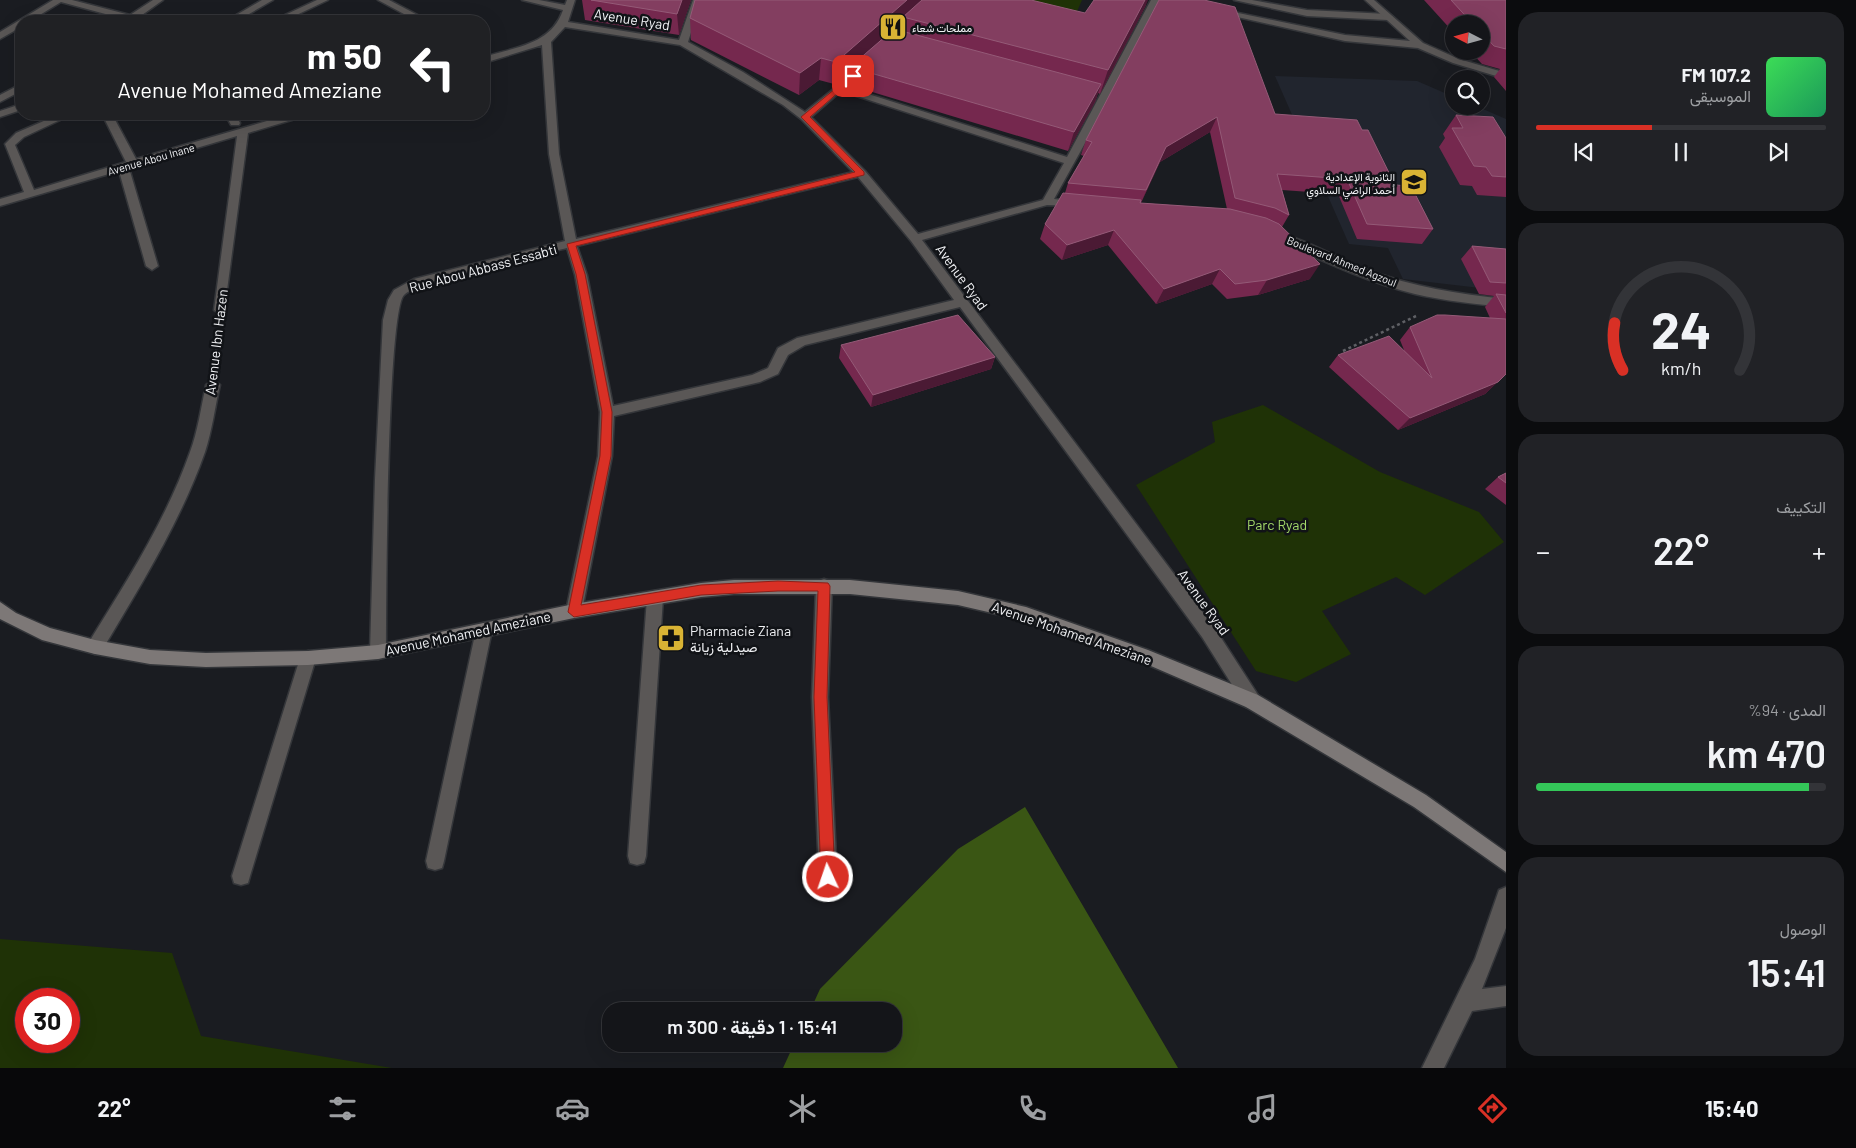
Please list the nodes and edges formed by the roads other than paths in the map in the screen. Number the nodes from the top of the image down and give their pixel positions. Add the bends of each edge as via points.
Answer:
1 (60, 0) edge
2 (159, 0) edge
3 (269, 0) edge
4 (324, 0) edge
5 (382, 0) edge
6 (526, 0) edge
7 (697, 0) edge
8 (1155, 0) edge
9 (1238, 0) edge
10 (1369, 0) edge
11 (570, 5) edge
12 (1211, 10) edge
13 (35, 15) edge
14 (112, 15) edge
15 (136, 15) edge
16 (242, 15) edge
17 (290, 15) edge
18 (412, 15) edge
19 (1388, 17) junction
20 (563, 24) junction
21 (15, 27) edge
22 (0, 36) edge
23 (546, 41) junction
24 (683, 42) junction
25 (1420, 45) junction
26 (490, 58) edge
27 (855, 75) edge
28 (1506, 76) edge
29 (840, 88) junction
30 (15, 90) edge
31 (0, 99) edge
32 (15, 110) edge
33 (0, 114) edge
34 (805, 117) junction
35 (54, 120) edge
36 (109, 120) edge
37 (282, 120) edge
38 (244, 132) junction
39 (1069, 161) junction
40 (128, 166) junction
41 (861, 173) junction
42 (30, 194) junction
43 (1046, 202) junction
44 (0, 203) edge
45 (1085, 205) edge
46 (1270, 232) edge
47 (915, 238) junction
48 (571, 244) junction
49 (152, 266) dead end
50 (962, 302) junction
51 (1506, 303) edge
52 (220, 310) road end
53 (213, 384) road end
54 (607, 412) junction
55 (824, 586) junction
56 (655, 598) junction
57 (0, 610) edge
58 (574, 612) junction
59 (484, 630) junction
60 (95, 647) junction
61 (378, 652) junction
62 (308, 658) junction
63 (1252, 701) junction
64 (637, 856) dead end
65 (435, 861) dead end
66 (1506, 863) edge
67 (241, 876) dead end
68 (828, 877) dead end
69 (1506, 897) edge
70 (1506, 996) edge
71 (1467, 1001) junction
72 (1434, 1068) edge

1 - 13 street
1 - 14 street
2 - 15 street
3 - 16 street
4 - 17 street
5 - 18 street
6 - 11 street
7 - 24 street
8 - 39 street
9 - 19 street via 1308,13
10 - 19 street
11 - 20 street
12 - 25 street via 1345,38
19 - 25 street
20 - 23 street
20 - 24 street, Avenue Ryad
21 - 22 street
23 - 26 street
23 - 48 street via 554,154
24 - 34 street, Avenue Ryad via 788,103
25 - 28 street via 1456,61
27 - 29 street
29 - 34 street
29 - 39 street
30 - 31 street
32 - 33 street
34 - 41 street, Avenue Ryad
35 - 42 street via 20,135 10,144
36 - 40 street
37 - 38 street, Avenue Abou Inane
38 - 40 street, Avenue Abou Inane
38 - 52 street, Avenue Ibn Hazen
39 - 43 street
40 - 42 street, Avenue Abou Inane
40 - 49 street
41 - 47 street, Avenue Ryad
41 - 48 street, Rue Abou Abbass Essabti
42 - 44 street, Avenue Abou Inane
43 - 45 street
43 - 47 street
46 - 51 street, Boulevard Ahmed Agzoul via 1318,254 1415,290
47 - 50 street, Avenue Ryad
48 - 54 street via 581,274
48 - 61 street, Rue Abou Abbass Essabti via 423,281 405,288 395,298 389,334 381,477
50 - 54 street via 802,341 786,347 773,371 755,379
50 - 63 street, Avenue Ryad via 1208,632
53 - 60 street, Avenue Ibn Hazen via 199,449 190,474 138,574
54 - 58 street via 605,456
55 - 56 street, Avenue Mohamed Ameziane via 734,587
55 - 63 street, Avenue Mohamed Ameziane via 890,590 997,606 1148,657
55 - 68 street via 820,697
56 - 58 street, Avenue Mohamed Ameziane
56 - 64 street
57 - 60 street, Avenue Mohamed Ameziane via 48,635
58 - 59 street, Avenue Mohamed Ameziane
59 - 61 street, Avenue Mohamed Ameziane
59 - 65 street
60 - 62 street, Avenue Mohamed Ameziane via 150,657 206,660
61 - 62 street, Avenue Mohamed Ameziane
62 - 67 street
63 - 66 street, Avenue Mohamed Ameziane via 1420,801
69 - 71 street
70 - 71 street
71 - 72 street

